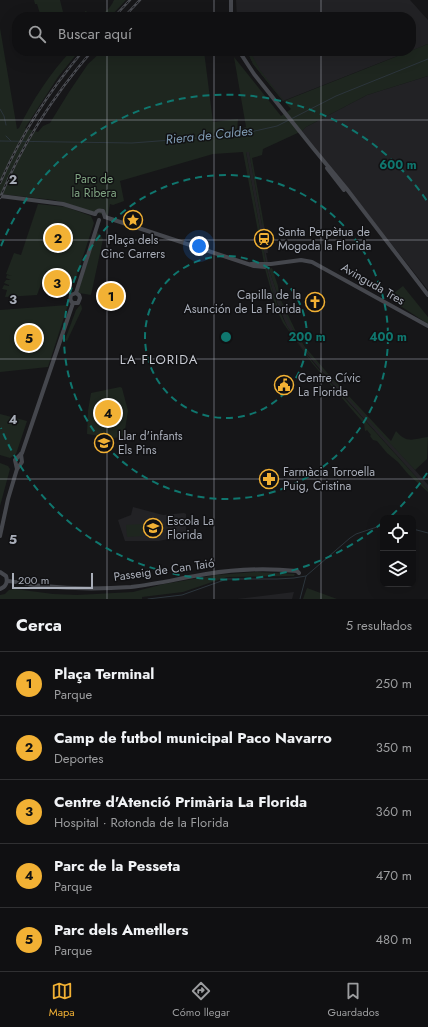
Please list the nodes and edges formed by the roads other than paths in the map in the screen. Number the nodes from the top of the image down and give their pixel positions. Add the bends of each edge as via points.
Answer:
1 (231, 0) edge
2 (231, 12) edge
3 (242, 56) edge
4 (313, 148) junction
5 (341, 186) junction
6 (346, 188) junction
7 (346, 193) junction
8 (0, 196) edge
9 (95, 214) junction
10 (105, 217) junction
11 (99, 220) junction
12 (370, 220) junction
13 (76, 293) junction
14 (428, 295) edge
15 (73, 303) junction
16 (428, 326) edge
17 (0, 536) edge
18 (0, 572) edge
19 (299, 573) dead end
20 (7, 581) junction
21 (0, 589) edge

1 - 2 main road
3 - 4 main road
4 - 5 main road
4 - 6 main road
5 - 6 main road
5 - 7 main road
6 - 7 main road
6 - 12 main road
7 - 12 main road
8 - 9 main road via 63,204
9 - 10 main road via 100,210
9 - 11 main road
10 - 11 main road
10 - 16 main road, Avinguda Tres via 254,266 273,266 301,260 317,264
11 - 13 main road
12 - 14 main road
13 - 15 main road via 70,298
13 - 15 main road via 80,298 78,302
15 - 17 main road via 20,457 15,460 17,466
18 - 20 main road via 6,576
19 - 20 main road, Passeig de Can Taió via 287,570 244,569 162,583 96,588 44,586
20 - 21 main road

